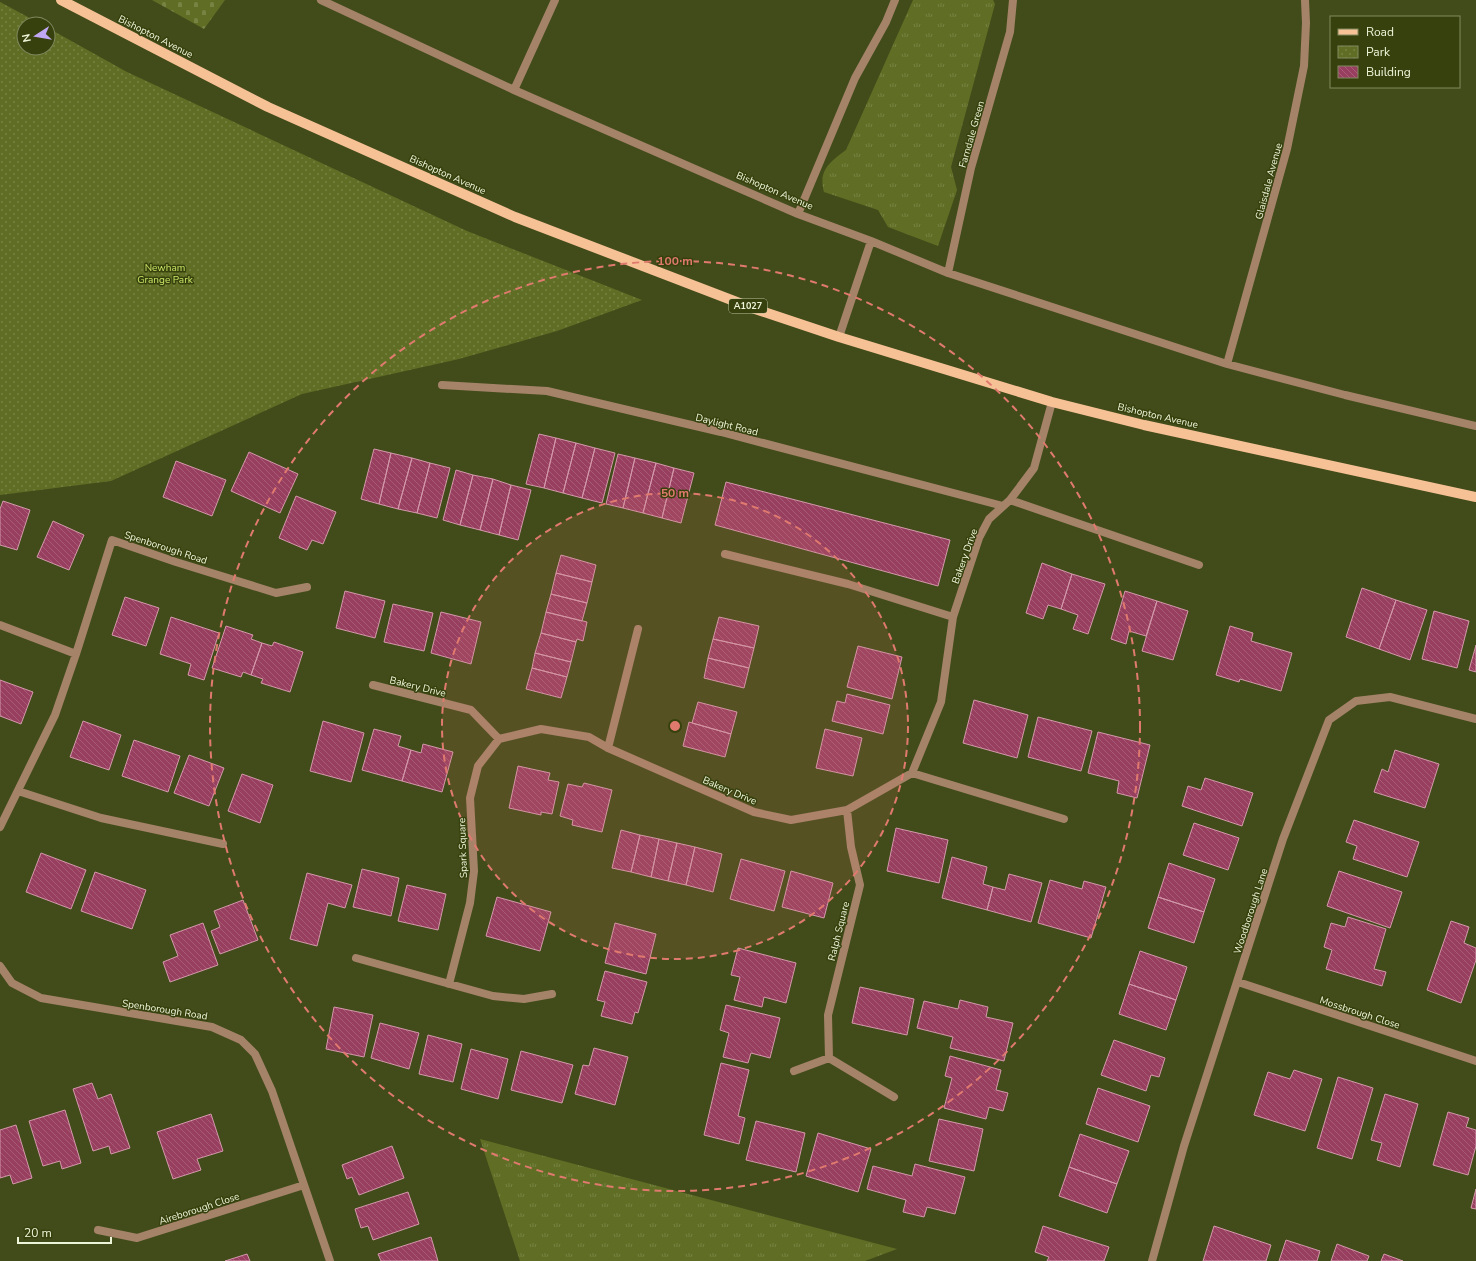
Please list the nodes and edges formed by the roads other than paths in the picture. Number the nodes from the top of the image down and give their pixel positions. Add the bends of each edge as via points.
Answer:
1 (61, 0) edge
2 (321, 0) edge
3 (555, 0) edge
4 (895, 0) edge
5 (1013, 0) edge
6 (1304, 0) edge
7 (514, 90) junction
8 (798, 214) junction
9 (871, 240) junction
10 (948, 273) junction
11 (839, 337) junction
12 (1227, 364) junction
13 (442, 385) dead end
14 (1052, 402) junction
15 (1476, 426) edge
16 (1476, 497) edge
17 (1010, 500) junction
18 (1003, 506) junction
19 (725, 554) dead end
20 (1198, 565) dead end
21 (307, 587) dead end
22 (953, 617) junction
23 (0, 625) edge
24 (638, 629) dead end
25 (76, 654) junction
26 (373, 685) dead end
27 (1476, 720) edge
28 (499, 739) junction
29 (608, 748) junction
30 (912, 773) junction
31 (18, 791) junction
32 (847, 810) junction
33 (1064, 819) dead end
34 (0, 827) edge
35 (223, 844) dead end
36 (356, 958) dead end
37 (0, 966) edge
38 (1238, 982) junction
39 (448, 984) junction
40 (552, 994) dead end
41 (829, 1058) junction
42 (1476, 1061) edge
43 (794, 1071) dead end
44 (894, 1096) dead end
45 (304, 1185) junction
46 (98, 1230) dead end
47 (330, 1261) edge
48 (1152, 1261) edge

1 - 11 main road, Bishopton Avenue / A1027 via 268,107 515,217 755,309
2 - 7 street, Bishopton Avenue
3 - 7 street
4 - 8 street via 886,22 855,78
5 - 10 street, Farndale Green via 1010,32 971,168
6 - 12 street, Glaisdale Avenue via 1304,66 1287,149
7 - 8 street, Bishopton Avenue
8 - 9 street, Bishopton Avenue
9 - 10 street, Bishopton Avenue
9 - 11 street
10 - 12 street, Bishopton Avenue
11 - 14 main road, Bishopton Avenue / A1027
12 - 15 street, Bishopton Avenue
13 - 18 street, Daylight Road via 547,391 721,432
14 - 16 main road, Bishopton Avenue / A1027 via 1144,425
14 - 17 street, Bakery Drive via 1034,468
17 - 18 street, Bakery Drive
17 - 20 street
18 - 22 street, Bakery Drive via 989,519 979,538
19 - 22 street via 848,584
21 - 25 street, Spenborough Road via 276,593 112,540
22 - 30 street, Bakery Drive via 941,702
23 - 25 street
24 - 29 street
25 - 31 street, Spenborough Road via 55,715
26 - 28 street, Bakery Drive via 471,710
27 - 38 street, Woodborough Lane via 1390,697 1356,701 1329,720 1283,839
28 - 29 street, Bakery Drive via 541,729 589,738
28 - 39 street, Spark Square via 478,766 470,798 473,836 470,903
29 - 32 street, Bakery Drive via 754,812 792,820
30 - 32 street, Bakery Drive
30 - 33 street
31 - 34 street, Spenborough Road
31 - 35 street via 101,818
32 - 41 street, Ralph Square via 851,847 860,885 828,1015
36 - 39 street
37 - 45 street, Spenborough Road via 12,983 41,998 212,1027 241,1040 255,1054 272,1091
38 - 42 street, Mossbrough Close
38 - 48 street, Woodborough Lane via 1184,1146
39 - 40 street via 493,996 524,998
41 - 43 street
41 - 44 street
45 - 46 street, Aireborough Close via 137,1238
45 - 47 street, Spenborough Road

